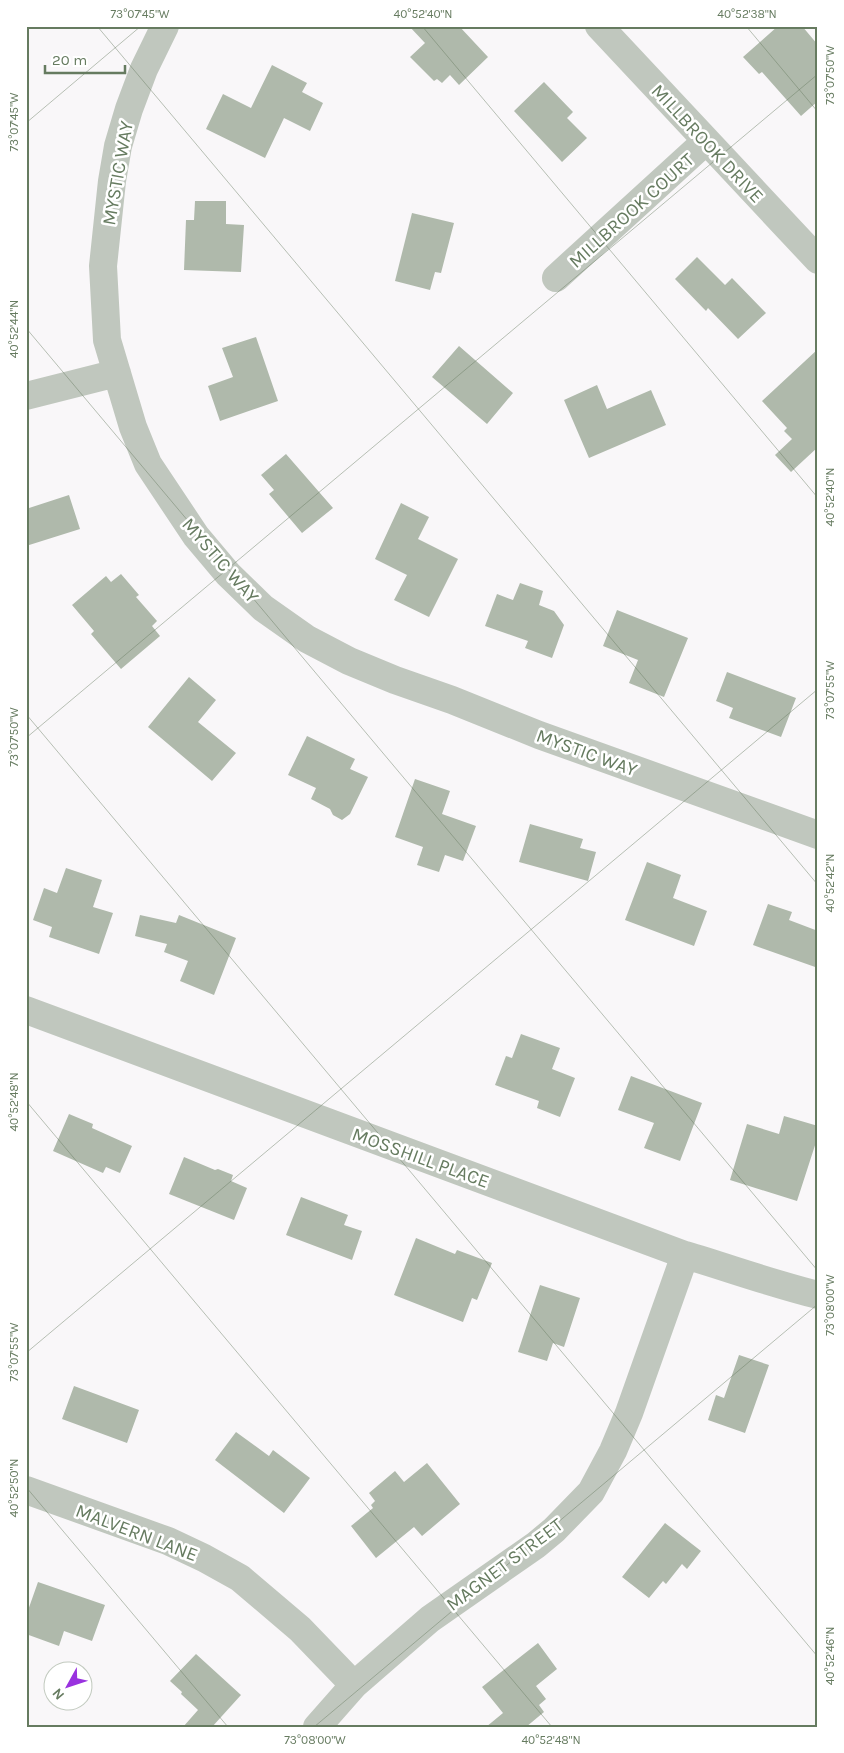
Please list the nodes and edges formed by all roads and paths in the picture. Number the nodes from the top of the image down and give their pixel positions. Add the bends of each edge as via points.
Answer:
1 (165, 26) edge
2 (599, 26) edge
3 (706, 141) junction
4 (818, 260) edge
5 (556, 278) dead end
6 (117, 373) junction
7 (26, 396) edge
8 (818, 835) edge
9 (26, 1010) edge
10 (685, 1255) junction
11 (818, 1295) edge
12 (26, 1490) edge
13 (354, 1685) junction
14 (317, 1727) edge

1 - 6 street, MYSTIC WAY via 129,109 112,181 103,266 107,340
2 - 3 street, MILLBROOK DRIVE
3 - 4 street, MILLBROOK DRIVE
3 - 5 street, MILLBROOK COURT
6 - 7 street
6 - 8 street, MYSTIC WAY via 148,464 196,536 263,608 307,639 395,680
9 - 10 street, MOSSHILL PLACE
10 - 11 street, MOSSHILL PLACE
10 - 13 street, MAGNET STREET via 629,1413 591,1492 554,1530 430,1619
12 - 13 street, MALVERN LANE via 168,1541 240,1578 300,1630
13 - 14 street, MAGNET STREET

